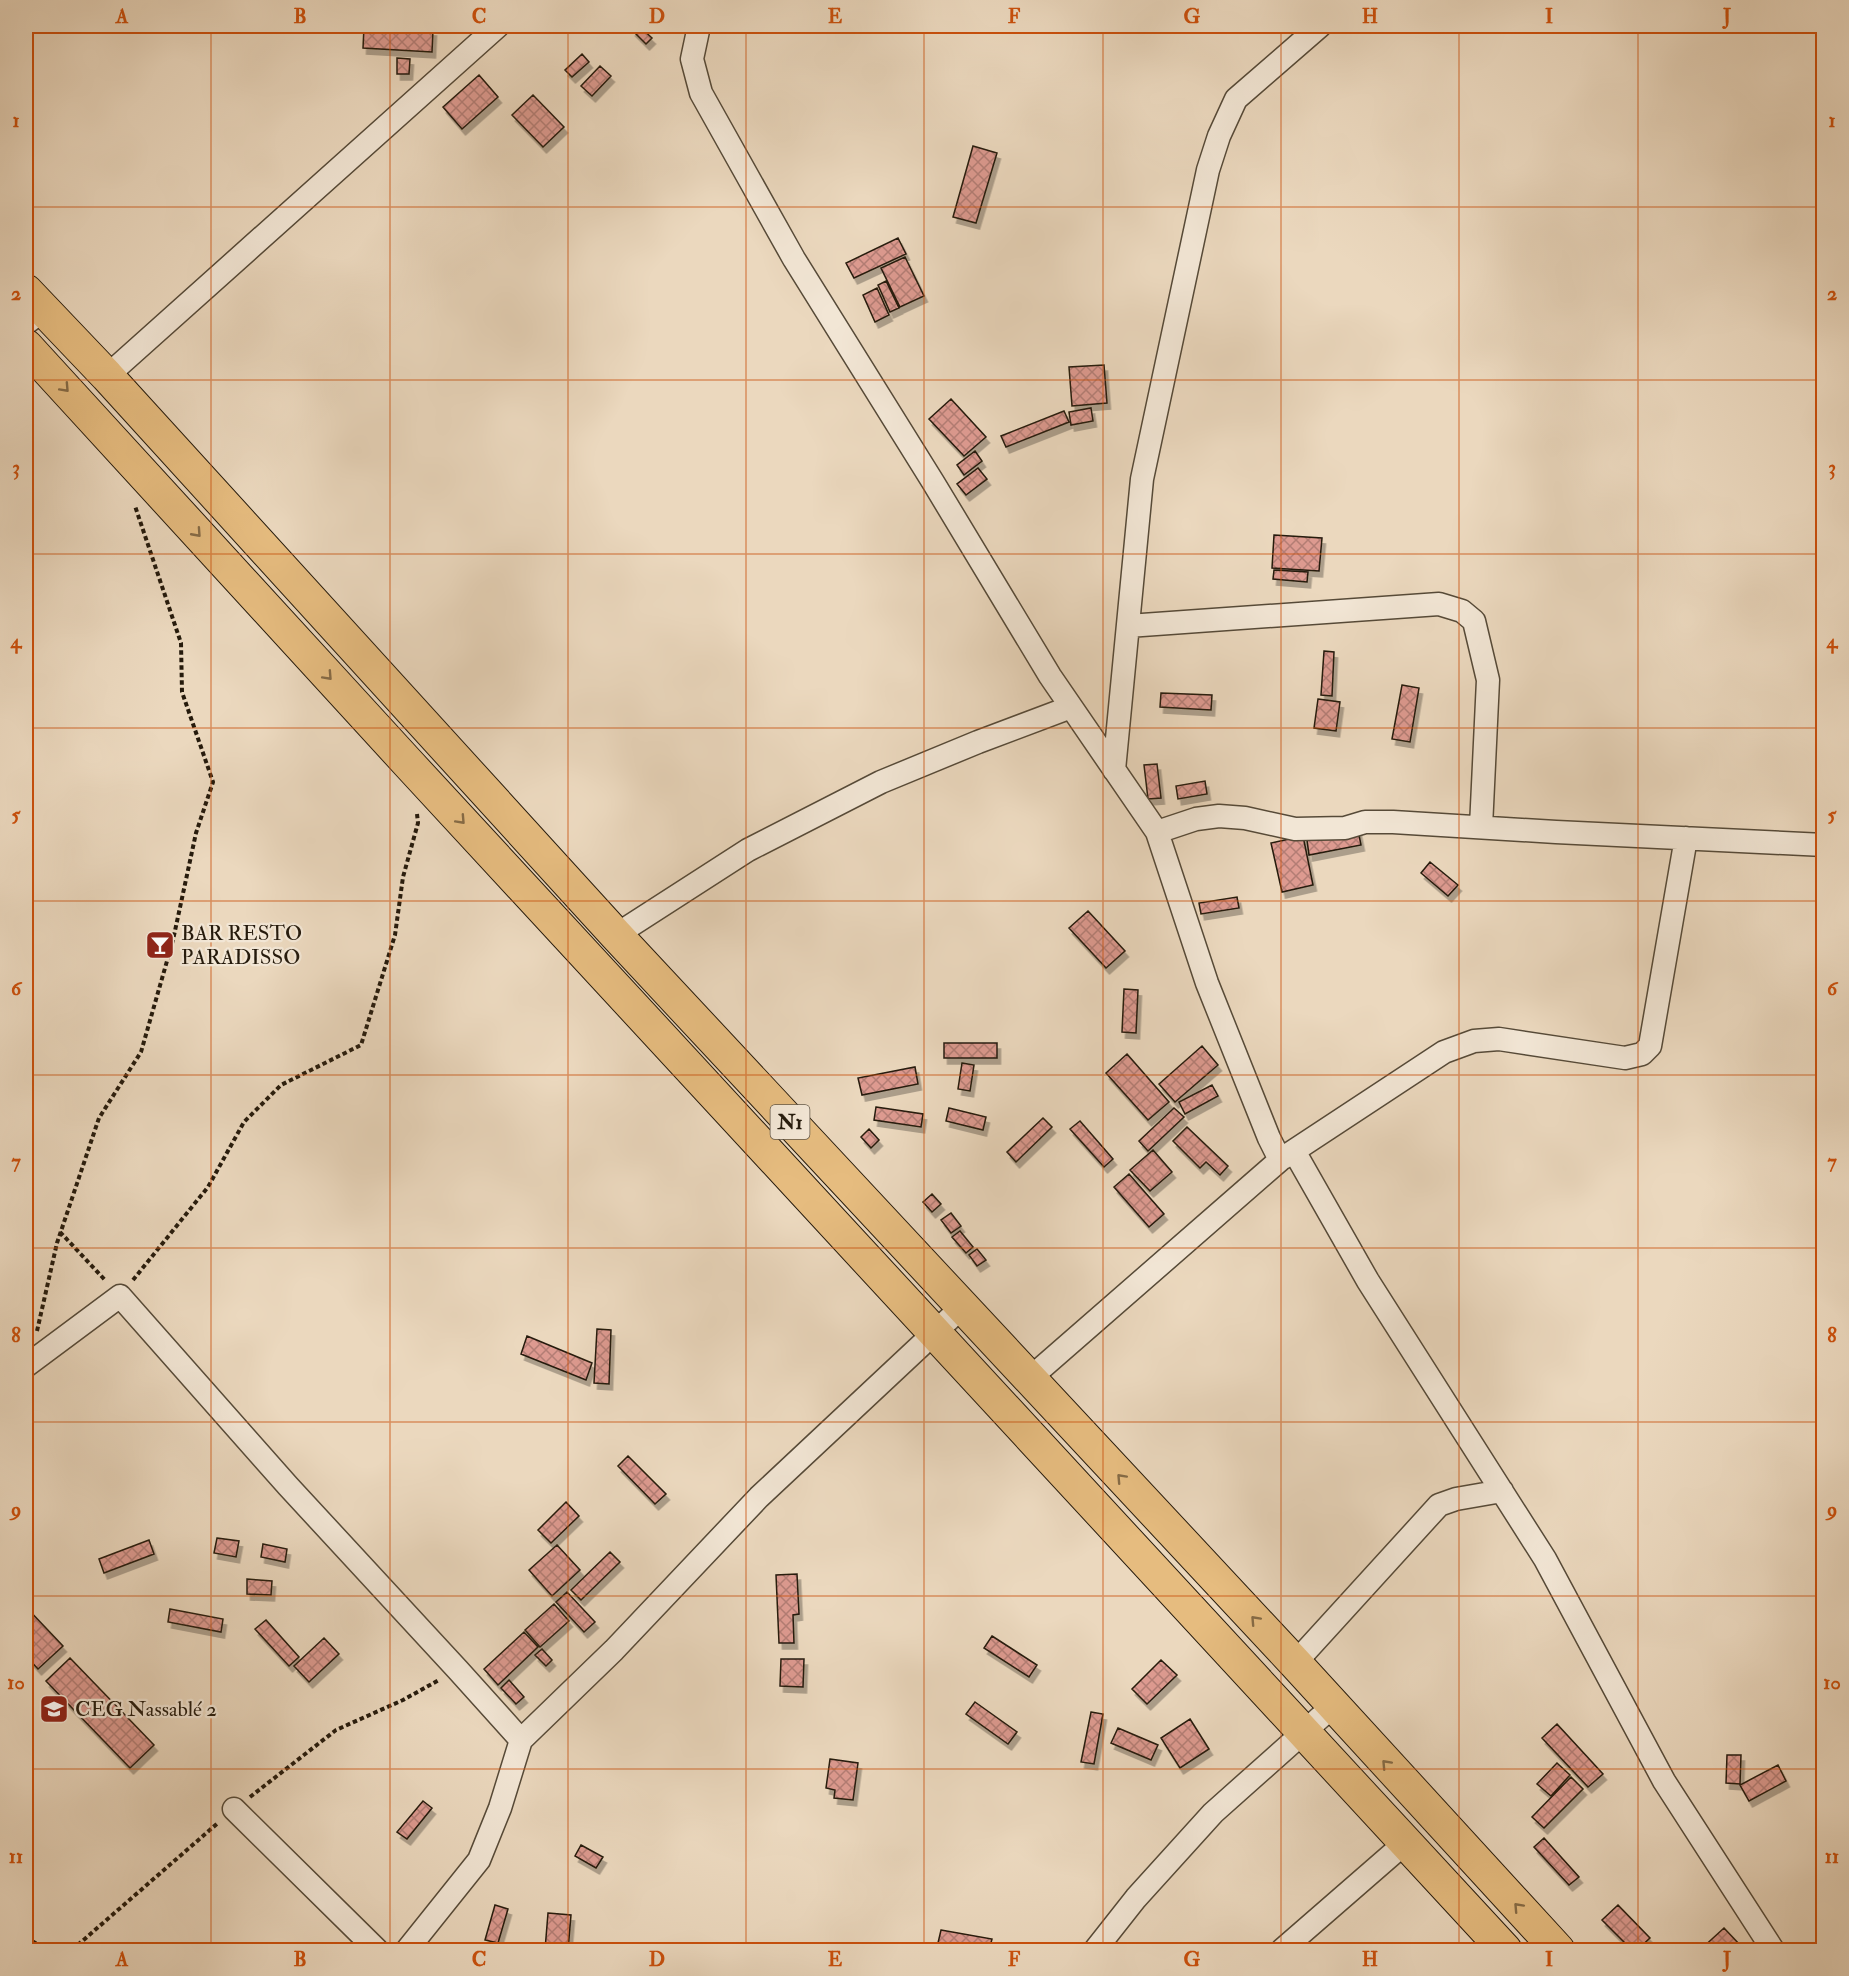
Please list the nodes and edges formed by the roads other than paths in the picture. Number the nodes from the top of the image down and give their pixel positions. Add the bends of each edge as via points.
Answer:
1 (498, 26) edge
2 (699, 26) edge
3 (1320, 26) edge
4 (32, 308) edge
5 (26, 346) edge
6 (107, 376) junction
7 (1128, 626) junction
8 (1071, 707) junction
9 (1114, 770) junction
10 (1480, 827) junction
11 (1157, 832) junction
12 (1686, 838) junction
13 (1824, 845) edge
14 (615, 934) junction
15 (1287, 1156) junction
16 (962, 1307) junction
17 (936, 1333) junction
18 (28, 1363) edge
19 (1029, 1379) junction
20 (1502, 1491) junction
21 (1295, 1662) junction
22 (1333, 1706) junction
23 (1304, 1734) junction
24 (521, 1740) junction
25 (234, 1809) dead end
26 (1405, 1843) junction
27 (377, 1950) edge
28 (407, 1950) edge
29 (1095, 1950) edge
30 (1282, 1950) edge
31 (1505, 1950) edge
32 (1558, 1950) edge
33 (1773, 1950) edge

1 - 6 street
2 - 8 street via 692,59 701,93 794,259
3 - 7 street via 1236,99 1208,170 1142,479
4 - 6 highway, N1
5 -> 17 highway, N1
6 - 14 highway, N1
7 - 9 street
7 - 10 street via 1439,604 1462,611 1474,621 1488,680
8 - 9 street
8 - 14 street via 881,782 748,850
9 - 11 street
10 - 11 street via 1365,822 1345,828 1295,829 1219,816
10 - 12 street
11 - 15 street via 1207,983 1269,1138
12 - 13 street
12 - 15 street via 1650,1046 1642,1054 1625,1058 1499,1039 1474,1041 1444,1052
14 - 16 highway, N1
15 - 19 street
15 - 20 street
16 - 17 street
16 - 19 highway, N1
17 - 23 highway, N1
17 - 24 street via 759,1497 614,1650
18 - 24 street via 120,1296
21 -> 19 highway, N1
20 - 21 street via 1439,1505
20 - 33 street via 1545,1558 1664,1781
21 - 22 highway, N1
22 - 23 street
32 -> 22 highway, N1
23 - 26 highway, N1
23 - 29 street via 1213,1814 1136,1898
24 - 28 street via 479,1860
25 - 27 street
26 - 30 street
26 - 31 highway, N1

